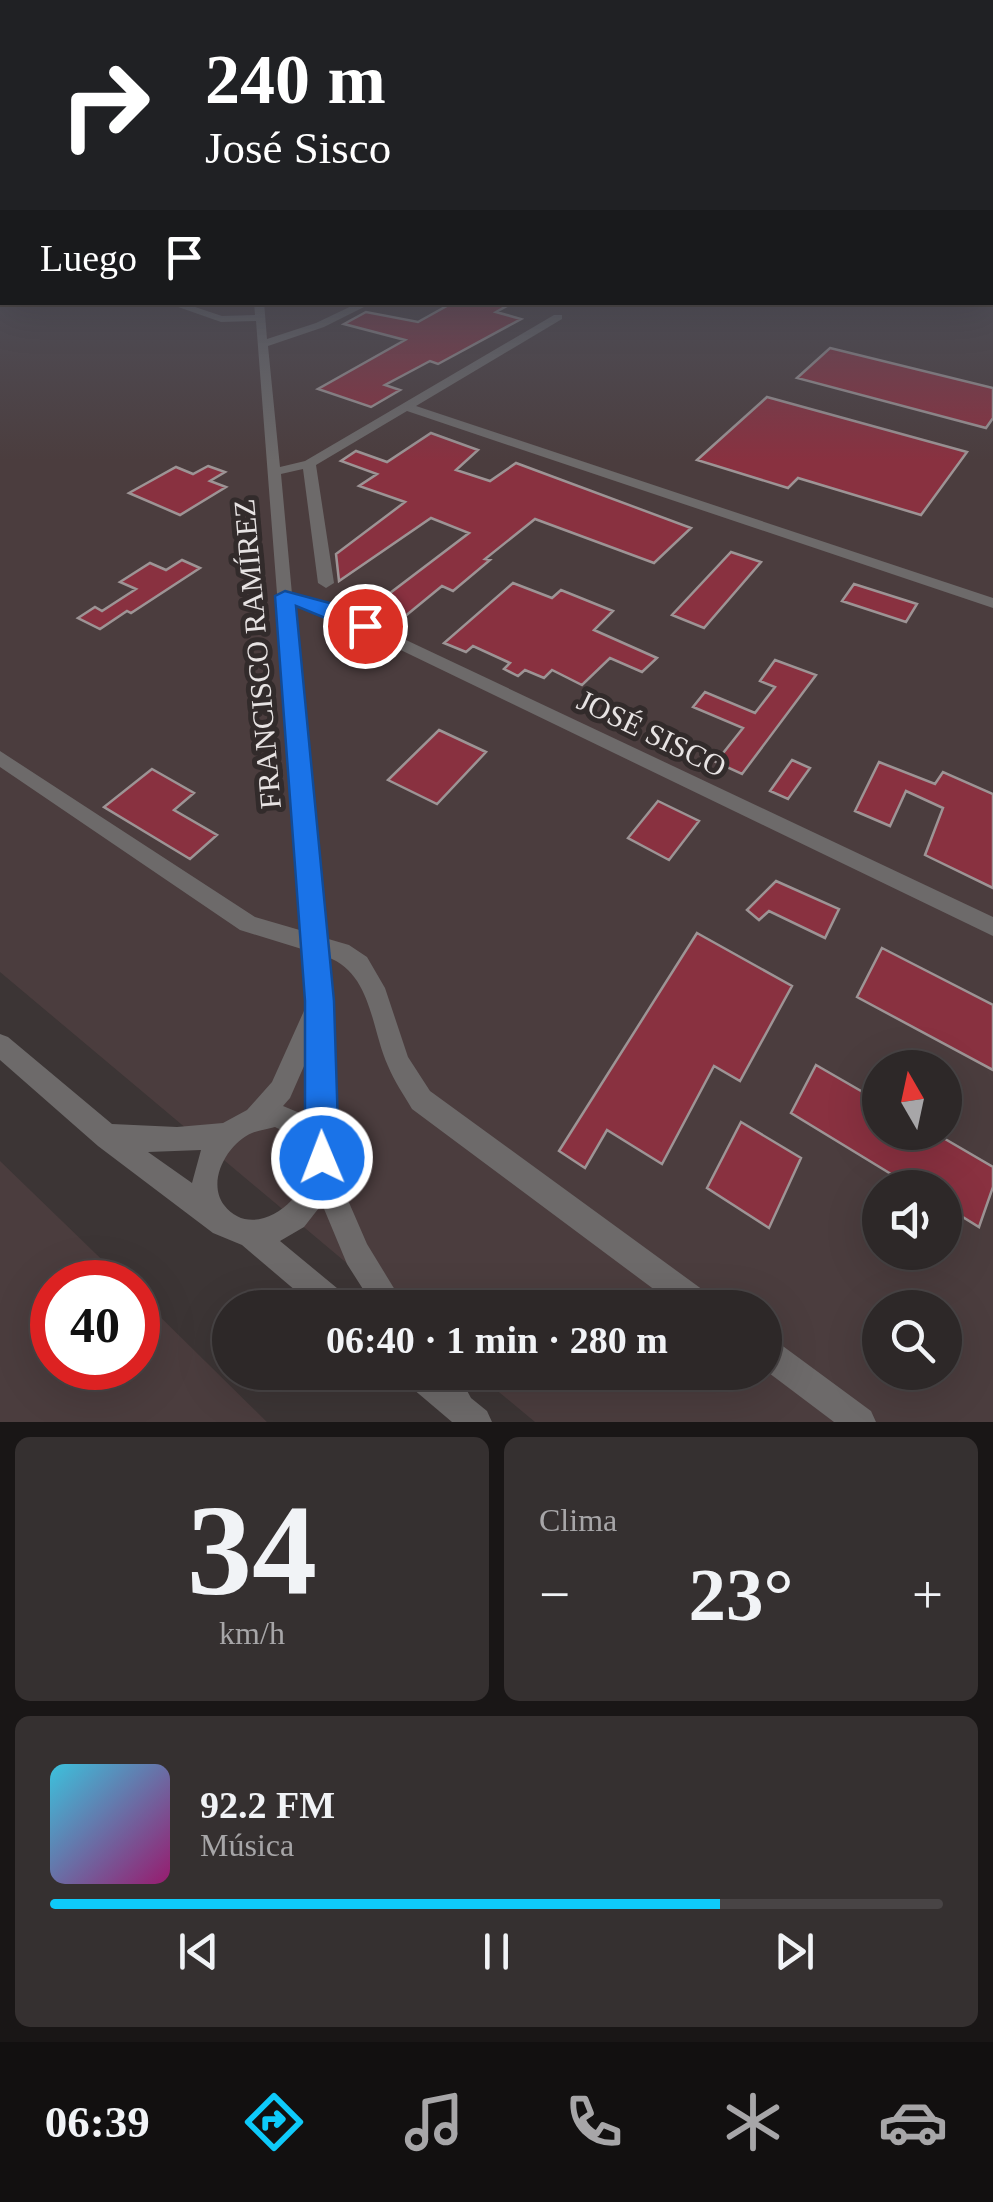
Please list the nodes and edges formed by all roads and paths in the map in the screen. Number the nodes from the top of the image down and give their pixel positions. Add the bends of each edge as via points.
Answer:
1 (261, 328) edge
2 (313, 328) edge
3 (537, 328) edge
4 (263, 344) junction
5 (407, 407) junction
6 (309, 464) junction
7 (274, 472) junction
8 (326, 583) dead end
9 (285, 596) junction
10 (993, 603) edge
11 (0, 758) edge
12 (993, 926) edge
13 (313, 943) junction
14 (320, 1001) junction
15 (0, 1045) edge
16 (256, 1118) junction
17 (227, 1135) junction
18 (107, 1137) junction
19 (320, 1158) junction
20 (216, 1217) junction
21 (250, 1234) junction
22 (317, 1290) edge
23 (380, 1290) edge
24 (679, 1290) edge
25 (782, 1365) edge
26 (438, 1390) edge
27 (452, 1390) edge
28 (474, 1420) edge
29 (860, 1422) edge

1 - 4 street, FRANCISCO RAMÍREZ
2 - 4 street
3 - 5 street
4 - 7 street, FRANCISCO RAMÍREZ
5 - 6 street
5 - 10 street
6 - 7 street
6 - 8 street
7 - 9 street, FRANCISCO RAMÍREZ
9 - 12 street, JOSÉ SISCO via 330,610
9 - 13 street, FRANCISCO RAMÍREZ
11 - 13 street via 248,924
13 - 14 street, FRANCISCO RAMÍREZ
13 - 24 street via 359,964 420,1100
14 - 16 street via 281,1090
14 - 19 street, FRANCISCO RAMÍREZ
15 - 18 street
16 - 17 street
16 - 19 street via 276,1115 310,1130
17 - 18 street
17 - 20 street via 205,1176
18 - 20 street
19 - 21 street via 314,1195 298,1216 275,1230
19 - 23 street via 356,1254
20 - 21 street
21 - 22 street
25 - 29 street
26 - 28 street
27 - 28 street

